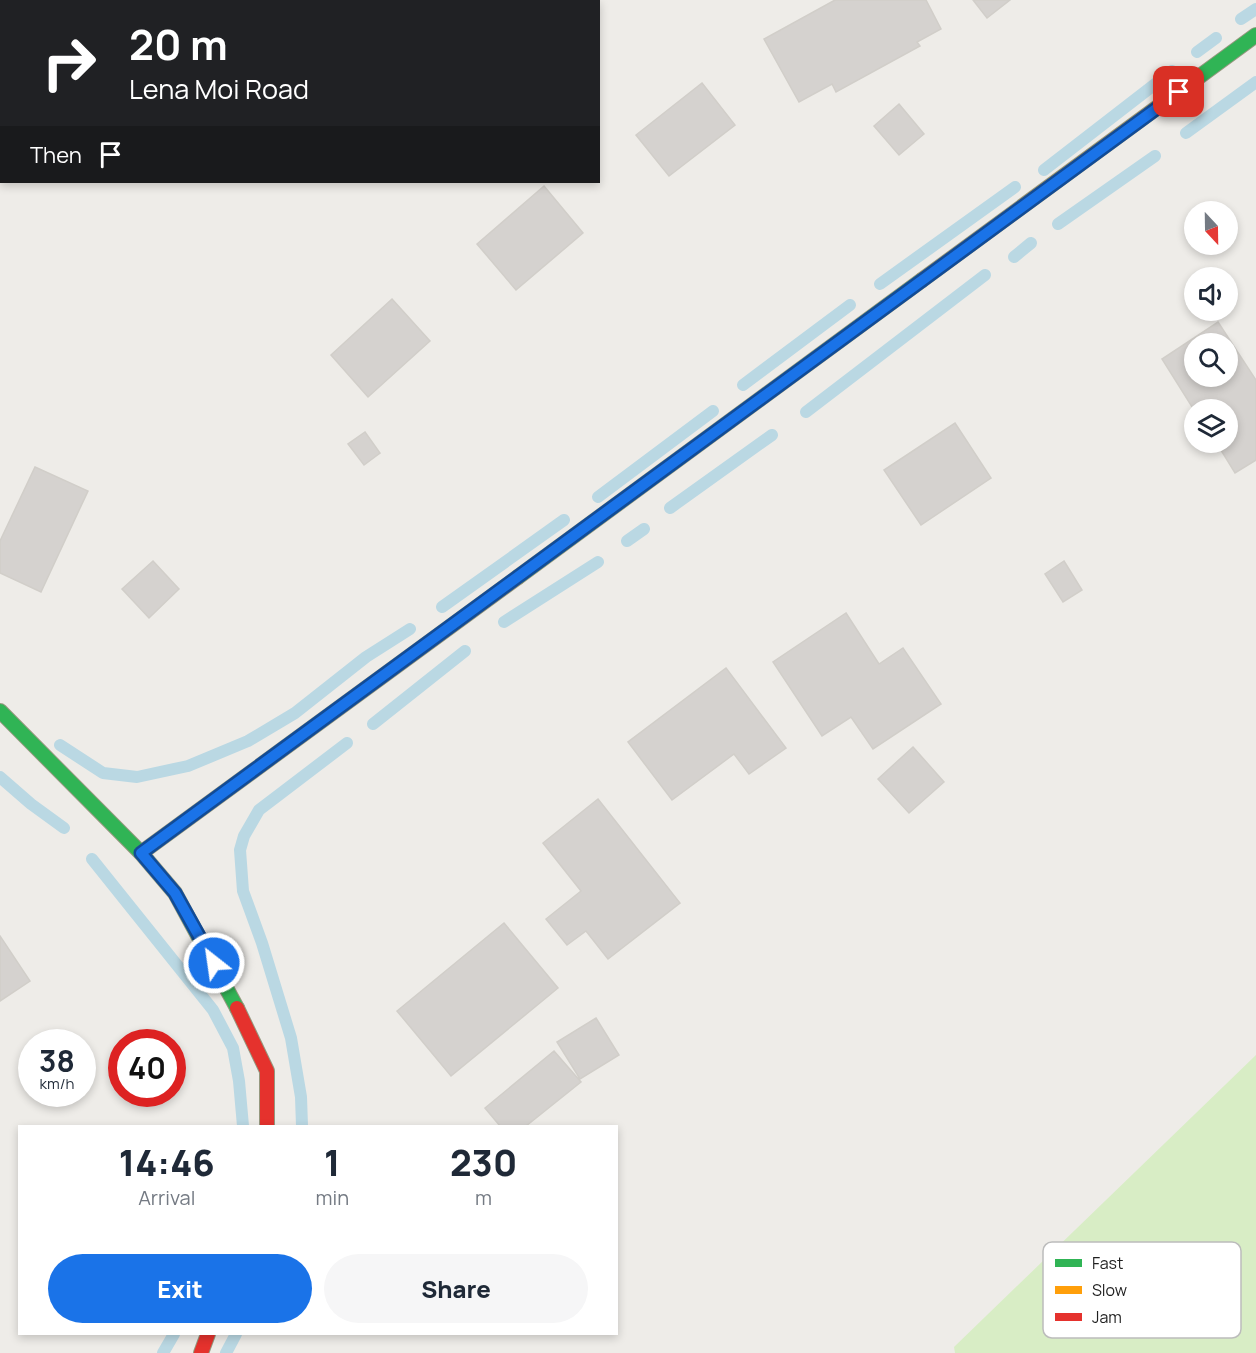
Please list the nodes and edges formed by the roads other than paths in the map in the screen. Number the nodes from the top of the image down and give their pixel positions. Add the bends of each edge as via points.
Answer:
1 (1256, 35) edge
2 (0, 711) edge
3 (141, 853) junction
4 (267, 1125) edge
5 (208, 1335) edge
6 (201, 1353) edge

1 - 3 street
2 - 3 street
3 - 4 street via 175,893 224,980 267,1071
5 - 6 street

